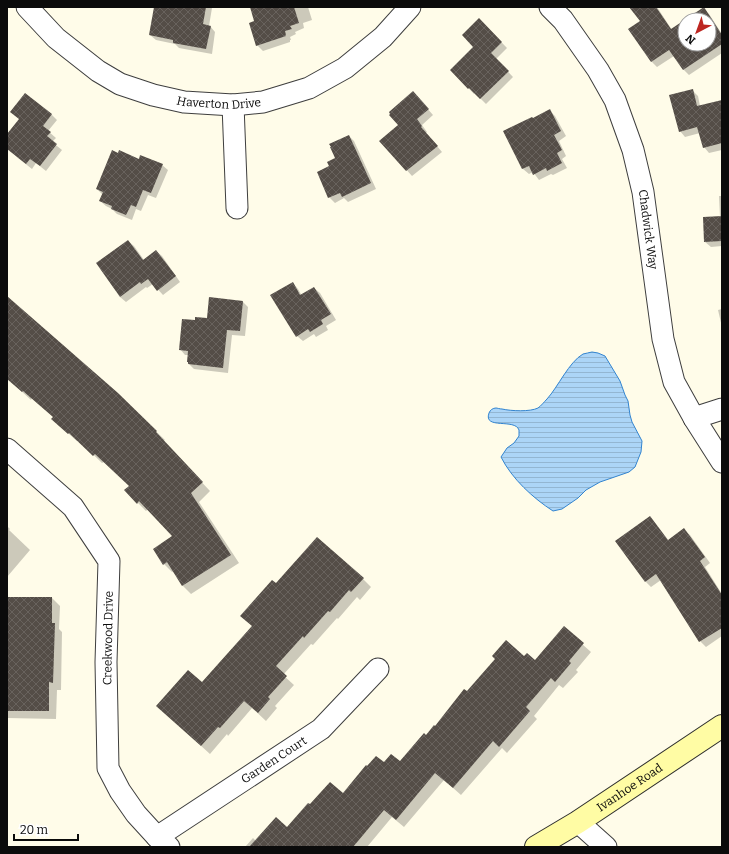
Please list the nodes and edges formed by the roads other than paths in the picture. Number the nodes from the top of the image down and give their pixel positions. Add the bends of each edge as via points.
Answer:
1 (27, 7) edge
2 (410, 7) edge
3 (550, 7) edge
4 (233, 105) junction
5 (237, 208) dead end
6 (722, 409) edge
7 (694, 418) junction
8 (7, 449) edge
9 (722, 462) edge
10 (378, 669) dead end
11 (722, 726) edge
12 (578, 822) junction
13 (163, 842) edge
14 (536, 847) edge
15 (606, 847) edge

1 - 4 street, Haverton Drive via 56,38 98,71 120,84 184,102
2 - 4 street, Haverton Drive via 383,37 346,68 309,88 262,102
3 - 7 street, Chadwick Way via 563,20 615,100 633,150 643,192 663,339 674,382
4 - 5 street
6 - 7 street
7 - 9 street, Chadwick Way
8 - 13 street, Creekwood Drive via 73,507 109,561 106,662 108,768 136,814
10 - 13 street, Garden Court via 321,729
11 - 12 main road, Ivanhoe Road
12 - 14 main road, Ivanhoe Road
12 - 15 street

